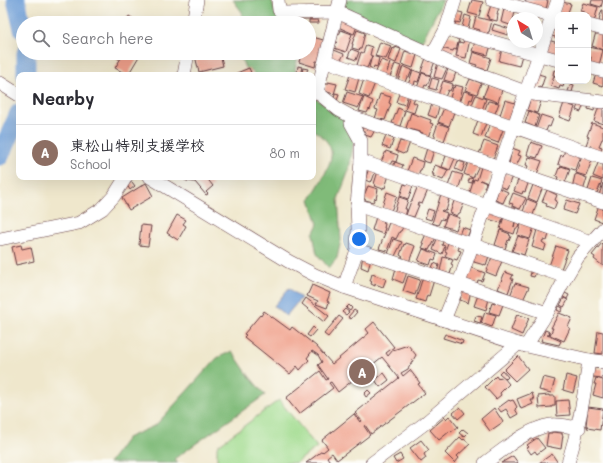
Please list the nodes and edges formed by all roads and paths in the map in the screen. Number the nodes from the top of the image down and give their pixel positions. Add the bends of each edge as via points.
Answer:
1 (197, 0) edge
2 (278, 0) edge
3 (455, 0) edge
4 (492, 0) edge
5 (558, 0) edge
6 (338, 6) edge
7 (556, 12) edge
8 (194, 16) edge
9 (555, 17) edge
10 (591, 26) edge
11 (446, 29) junction
12 (603, 29) edge
13 (539, 54) junction
14 (432, 55) junction
15 (555, 59) edge
16 (187, 60) edge
17 (326, 61) junction
18 (591, 68) edge
19 (603, 71) edge
20 (185, 72) edge
21 (1, 84) edge
22 (526, 92) junction
23 (16, 93) edge
24 (603, 102) edge
25 (352, 117) junction
26 (514, 126) junction
27 (603, 158) edge
28 (361, 162) junction
29 (500, 166) junction
30 (124, 180) edge
31 (166, 182) edge
32 (603, 202) edge
33 (486, 205) junction
34 (357, 206) junction
35 (603, 229) edge
36 (0, 239) edge
37 (591, 242) junction
38 (472, 244) junction
39 (357, 250) junction
40 (566, 277) junction
41 (459, 283) junction
42 (344, 287) junction
43 (546, 313) junction
44 (444, 320) junction
45 (522, 345) junction
46 (589, 360) junction
47 (603, 362) edge
48 (579, 428) junction
49 (372, 463) edge
50 (485, 463) edge
51 (568, 463) edge

1 - 8 street
2 - 6 street via 279,10 283,13
3 - 11 street
4 - 9 street
5 - 7 street
6 - 14 street
6 - 17 street
9 - 13 street
10 - 12 street
11 - 13 street
11 - 14 street
13 - 15 street
13 - 22 street
14 - 22 street
16 - 20 street
17 - 25 street via 317,92
17 - 26 street
18 - 19 street
21 - 23 street
22 - 24 street
22 - 26 street
25 - 28 street via 351,123 361,141
25 - 29 street
26 - 27 street
26 - 29 street
28 - 33 street
28 - 34 street
29 - 32 street
29 - 33 street
30 - 36 street via 102,209 79,224
31 - 42 street via 288,261
33 - 37 street
33 - 38 street
34 - 38 street
34 - 39 street
35 - 37 street
37 - 40 street
38 - 40 street
38 - 41 street
39 - 41 street
39 - 42 street
40 - 43 street
41 - 43 street
41 - 44 street
42 - 44 street
43 - 45 street
44 - 45 street
45 - 46 street
45 - 49 street
46 - 47 street
46 - 48 street
48 - 50 street via 553,425 537,428
48 - 51 street

